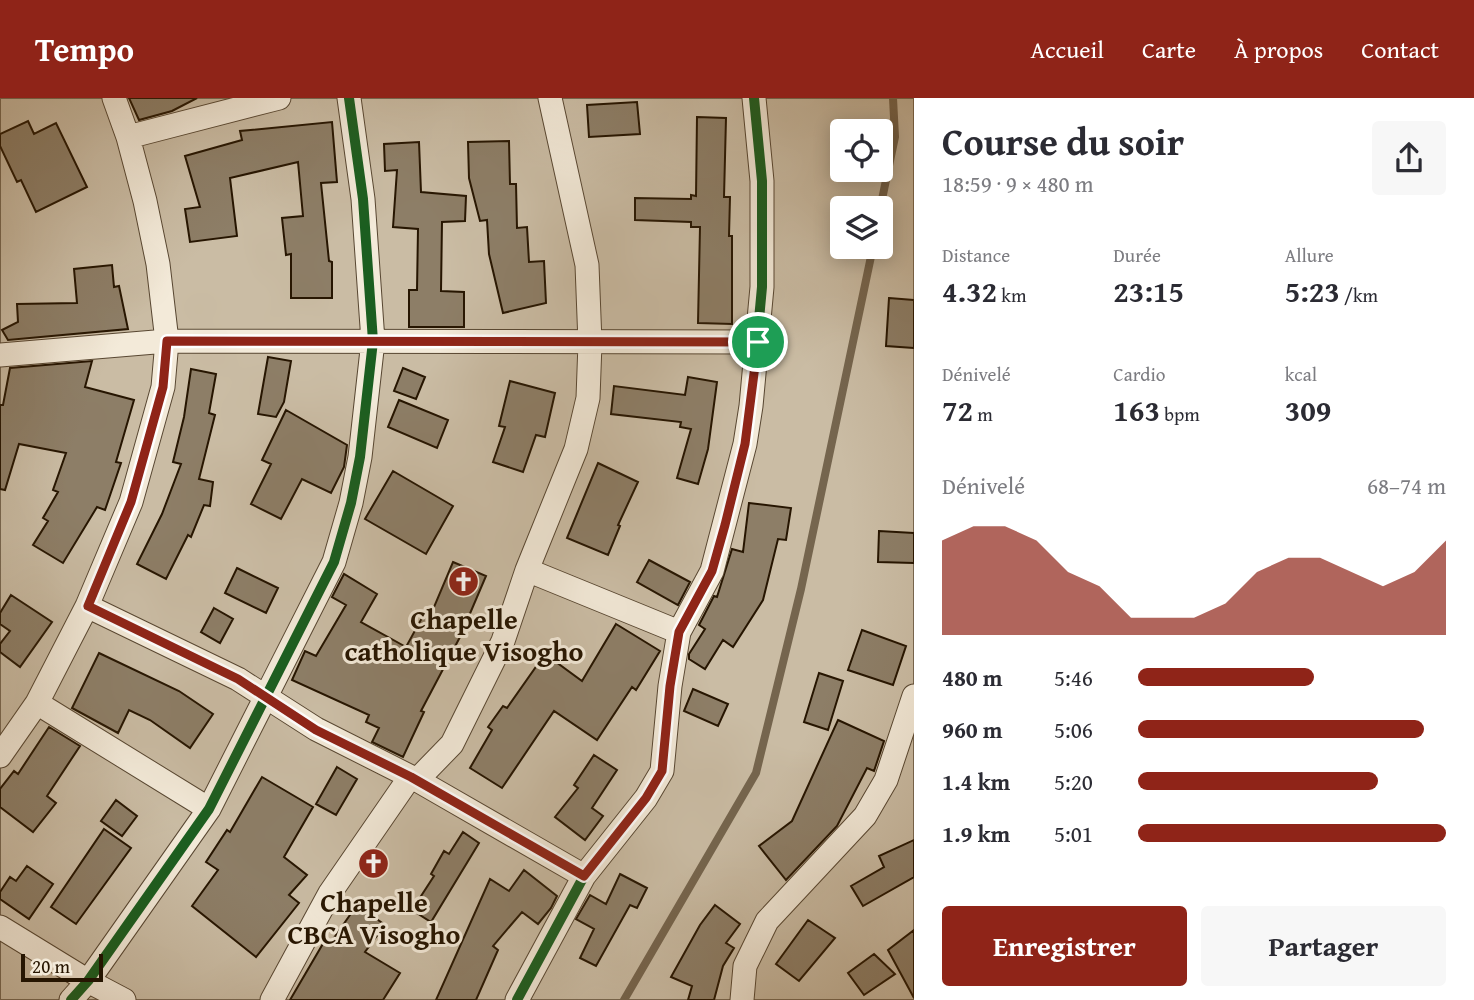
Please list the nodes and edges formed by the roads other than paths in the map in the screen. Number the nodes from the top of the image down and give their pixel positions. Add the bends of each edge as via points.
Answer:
1 (114, 98) edge
2 (279, 98) edge
3 (349, 98) edge
4 (550, 98) edge
5 (754, 98) edge
6 (128, 137) junction
7 (167, 341) junction
8 (373, 341) junction
9 (758, 342) junction
10 (590, 344) junction
11 (0, 355) edge
12 (527, 570) junction
13 (88, 606) junction
14 (679, 632) junction
15 (265, 696) junction
16 (914, 698) edge
17 (37, 703) junction
18 (0, 756) edge
19 (414, 779) junction
20 (209, 809) junction
21 (584, 876) junction
22 (0, 927) edge
23 (88, 981) junction
24 (71, 1000) edge
25 (124, 1000) edge
26 (272, 1000) edge
27 (517, 1000) edge
28 (742, 1000) edge

1 - 6 street
2 - 6 street
3 - 8 street via 363,199
4 - 10 street via 587,265
5 - 9 street via 762,181
6 - 7 street via 158,264
7 - 8 street
7 - 11 street
7 - 13 street via 163,387 131,502
8 - 10 street
8 - 15 street via 360,457 334,562
9 - 10 street
9 - 14 street via 747,431 725,525 712,571
10 - 12 street via 588,398 576,449
12 - 14 street
12 - 19 street via 503,641 452,744
13 - 15 street
13 - 17 street
14 - 21 street via 662,771
15 - 19 street via 316,730
15 - 20 street
16 - 28 street via 886,780 865,816 767,921 745,966
17 - 18 street
17 - 20 street
19 - 21 street
19 - 26 street via 330,892
20 - 23 street
21 - 27 street
22 - 23 street
23 - 24 street
23 - 25 street

